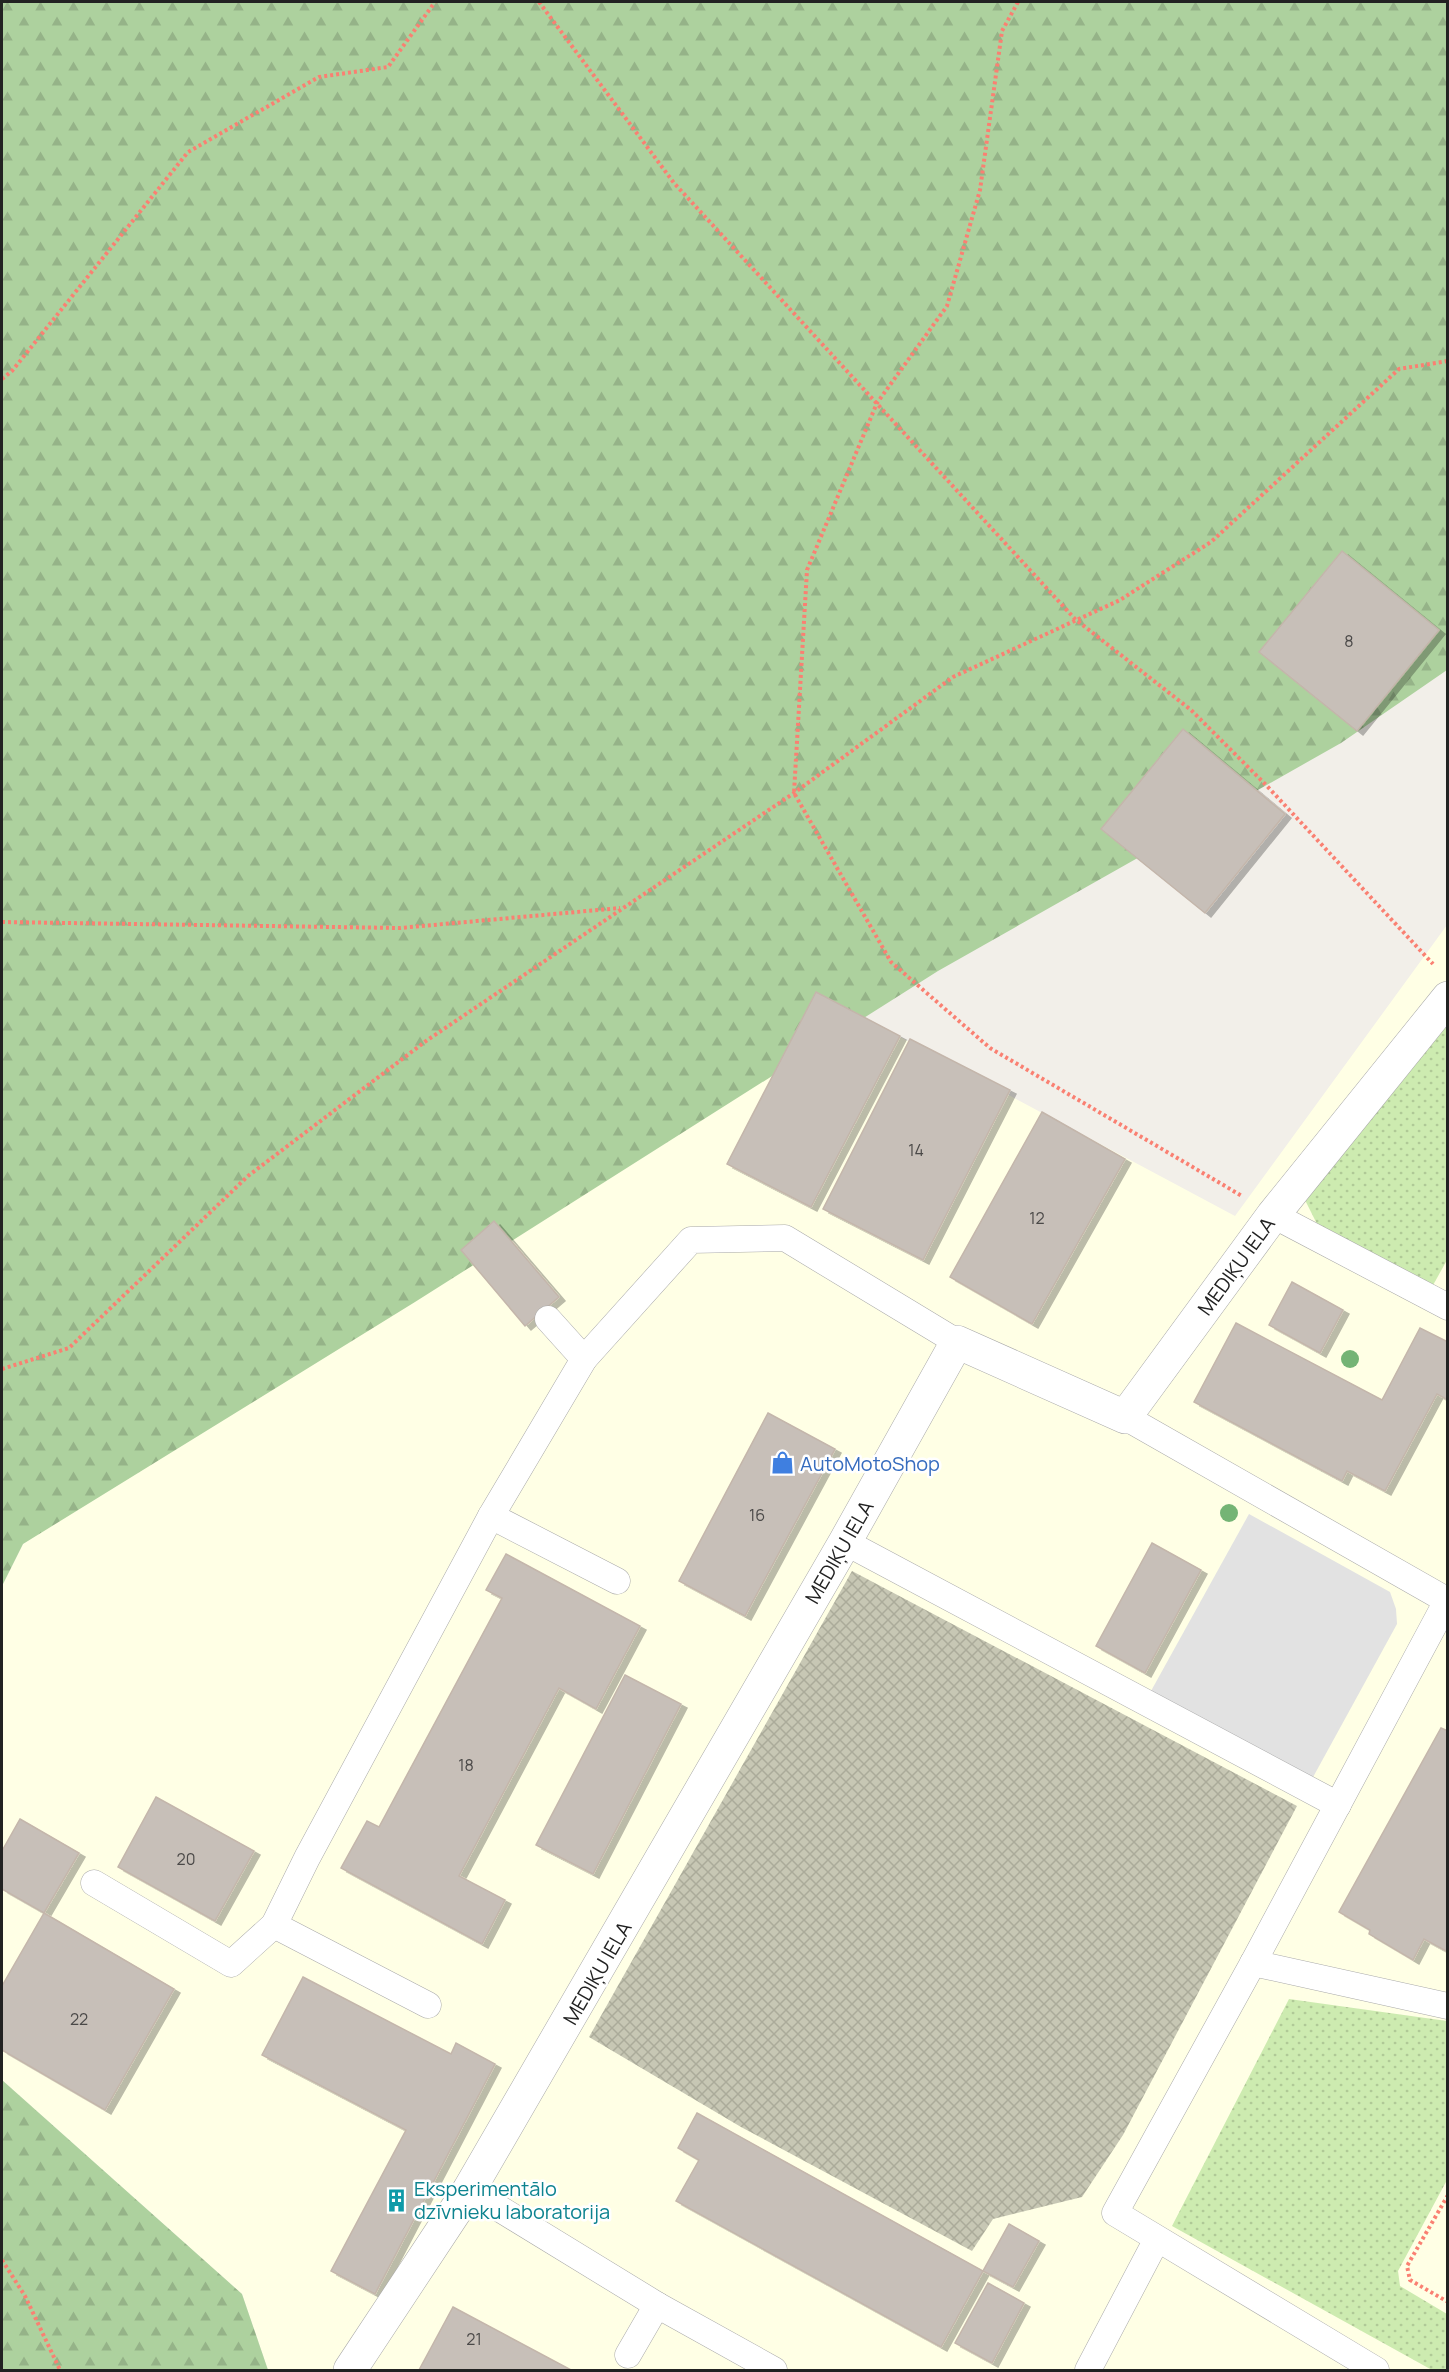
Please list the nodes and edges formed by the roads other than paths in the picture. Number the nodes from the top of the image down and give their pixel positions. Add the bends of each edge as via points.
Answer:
1 (1444, 984) edge
2 (1273, 1215) junction
3 (1448, 1306) edge
4 (548, 1319) dead end
5 (957, 1342) junction
6 (584, 1359) junction
7 (1125, 1417) junction
8 (491, 1516) junction
9 (845, 1542) junction
10 (616, 1581) dead end
11 (1447, 1600) edge
12 (1338, 1805) junction
13 (94, 1883) dead end
14 (274, 1925) junction
15 (1253, 1963) junction
16 (428, 2005) dead end
17 (1448, 2006) edge
18 (470, 2190) junction
19 (1157, 2239) junction
20 (657, 2305) junction
21 (628, 2355) dead end
22 (350, 2370) edge
23 (774, 2370) edge
24 (1088, 2370) edge
25 (1376, 2370) edge

1 - 2 street, MEDIĶU IELA
2 - 3 lane
2 - 7 street, MEDIĶU IELA
4 - 6 lane
5 - 6 lane via 785,1238 691,1240
5 - 7 street
5 - 9 street, MEDIĶU IELA
6 - 8 lane
7 - 11 lane
8 - 10 lane
8 - 14 lane
9 - 12 lane
9 - 18 street, MEDIĶU IELA
11 - 12 lane
12 - 15 lane
13 - 14 lane via 231,1964
14 - 16 lane
15 - 17 lane
15 - 19 lane via 1115,2213
18 - 20 lane
18 - 22 street, MEDIĶU IELA
19 - 24 lane
19 - 25 lane
20 - 21 lane
20 - 23 lane

